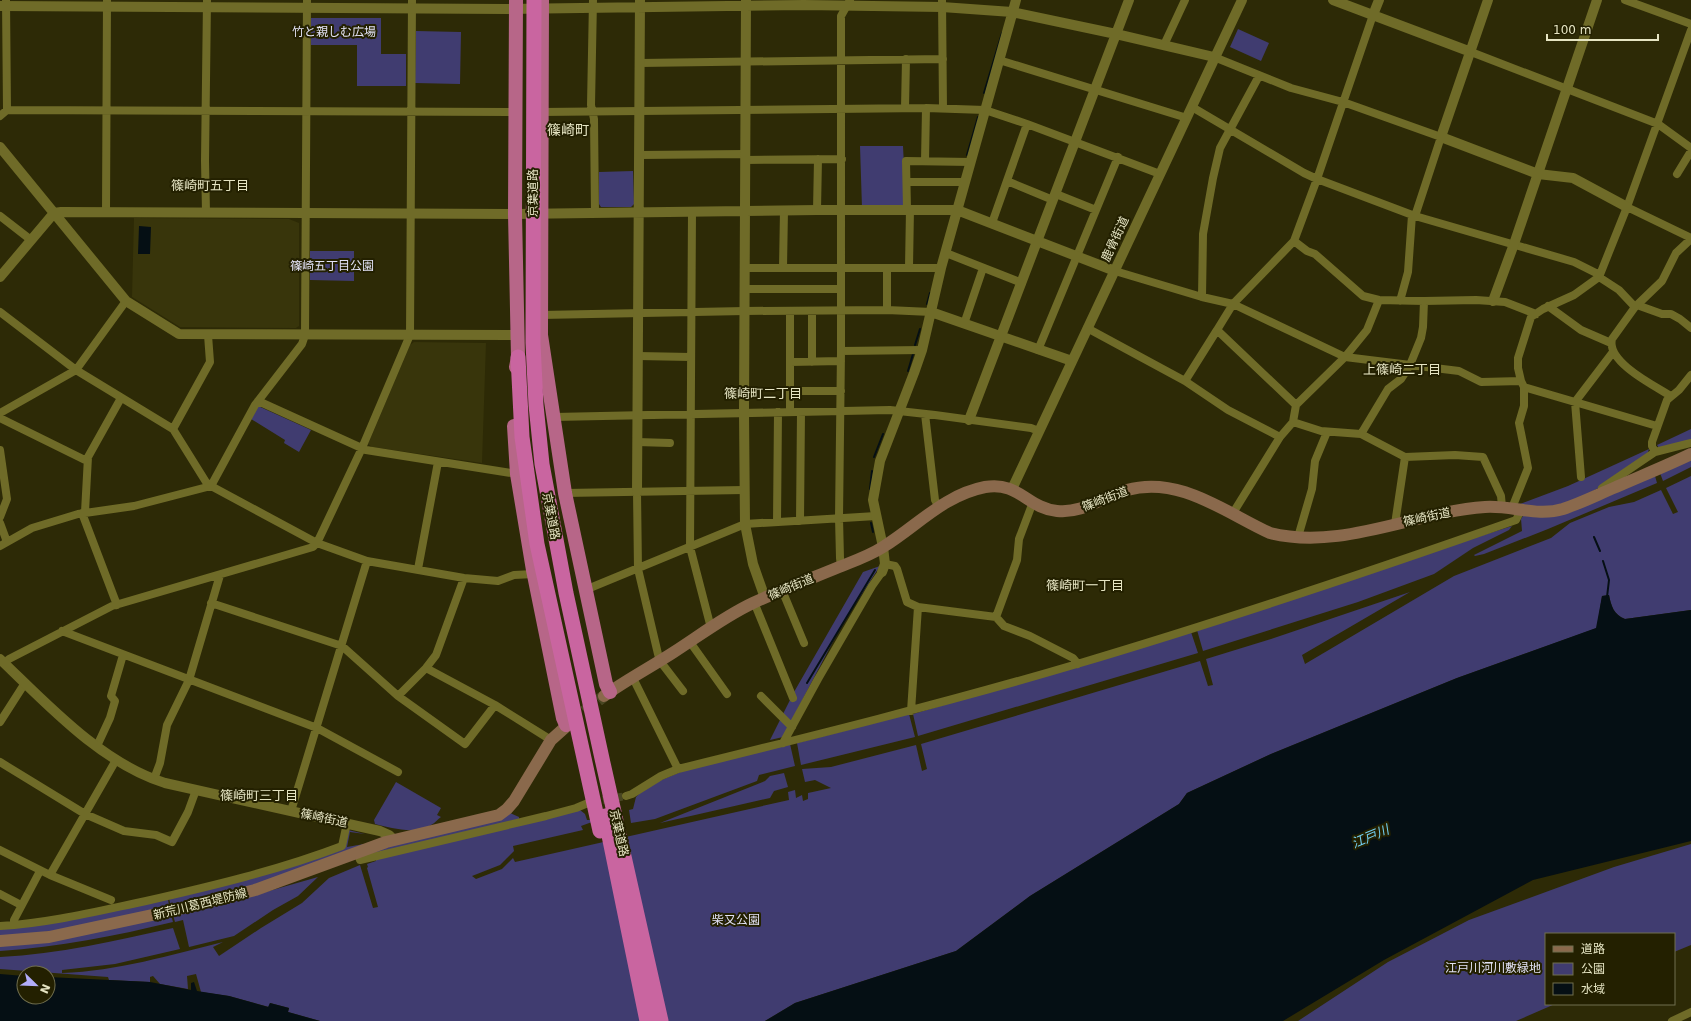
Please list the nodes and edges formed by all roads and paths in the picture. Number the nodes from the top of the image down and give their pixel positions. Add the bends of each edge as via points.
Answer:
1 (1016, 0) edge
2 (1129, 0) edge
3 (1184, 0) edge
4 (1242, 0) edge
5 (1334, 0) edge
6 (1379, 0) edge
7 (1488, 0) edge
8 (1598, 0) edge
9 (1625, 0) edge
10 (519, 2) edge
11 (107, 3) edge
12 (539, 3) edge
13 (746, 3) edge
14 (802, 3) edge
15 (848, 3) edge
16 (942, 3) edge
17 (4, 4) edge
18 (207, 4) edge
19 (307, 4) edge
20 (412, 4) edge
21 (593, 4) edge
22 (640, 4) edge
23 (1012, 12) junction
24 (1373, 15) junction
25 (1691, 24) edge
26 (1691, 30) edge
27 (1116, 34) junction
28 (1164, 46) junction
29 (1471, 52) junction
30 (1214, 57) junction
31 (943, 58) junction
32 (840, 59) junction
33 (906, 59) junction
34 (999, 60) junction
35 (745, 62) junction
36 (640, 63) junction
37 (1259, 76) junction
38 (1567, 88) junction
39 (1094, 90) junction
40 (1343, 102) junction
41 (1192, 107) junction
42 (905, 108) junction
43 (926, 108) junction
44 (943, 108) junction
45 (841, 109) junction
46 (7, 110) junction
47 (107, 110) junction
48 (745, 110) junction
49 (984, 110) junction
50 (206, 111) junction
51 (639, 111) junction
52 (306, 112) junction
53 (411, 112) junction
54 (516, 112) junction
55 (541, 112) junction
56 (592, 112) junction
57 (0, 116) edge
58 (1187, 118) junction
59 (1027, 124) junction
60 (1658, 124) junction
61 (1231, 129) junction
62 (1441, 137) junction
63 (1076, 142) junction
64 (0, 147) edge
65 (1691, 148) edge
66 (1691, 151) edge
67 (640, 155) junction
68 (745, 157) junction
69 (1118, 157) junction
70 (818, 159) junction
71 (842, 159) junction
72 (925, 162) junction
73 (971, 162) junction
74 (1160, 174) junction
75 (1538, 174) junction
76 (1677, 174) dead end
77 (1317, 179) junction
78 (1007, 181) junction
79 (907, 182) junction
80 (965, 182) junction
81 (1054, 197) junction
82 (1627, 207) junction
83 (909, 209) junction
84 (784, 210) junction
85 (817, 210) junction
86 (841, 210) junction
87 (957, 210) junction
88 (1096, 210) junction
89 (745, 211) junction
90 (106, 212) junction
91 (206, 212) junction
92 (639, 212) junction
93 (692, 212) junction
94 (54, 213) junction
95 (306, 213) junction
96 (542, 213) junction
97 (595, 213) junction
98 (410, 214) junction
99 (515, 214) junction
100 (0, 216) edge
101 (1414, 216) junction
102 (992, 223) junction
103 (1691, 239) edge
104 (31, 240) junction
105 (1037, 241) junction
106 (1294, 241) junction
107 (1514, 244) junction
108 (946, 253) junction
109 (1077, 256) junction
110 (841, 267) junction
111 (909, 267) junction
112 (745, 268) junction
113 (783, 268) junction
114 (887, 268) junction
115 (941, 268) junction
116 (983, 268) junction
117 (1114, 271) junction
118 (1600, 276) junction
119 (0, 277) edge
120 (1022, 283) junction
121 (745, 289) junction
122 (840, 289) junction
123 (1202, 297) junction
124 (1379, 300) junction
125 (1400, 301) junction
126 (1424, 301) junction
127 (1492, 301) junction
128 (126, 302) junction
129 (1233, 304) junction
130 (1548, 306) junction
131 (1636, 306) junction
132 (840, 310) junction
133 (887, 310) junction
134 (745, 311) junction
135 (790, 311) junction
136 (812, 311) junction
137 (0, 312) edge
138 (638, 312) junction
139 (692, 312) junction
140 (931, 312) junction
141 (1536, 314) junction
142 (541, 315) junction
143 (964, 324) junction
144 (1087, 328) junction
145 (1691, 328) edge
146 (1217, 330) junction
147 (208, 334) junction
148 (541, 334) junction
149 (305, 335) junction
150 (410, 335) junction
151 (517, 335) junction
152 (1001, 337) junction
153 (1611, 343) junction
154 (922, 350) junction
155 (1038, 350) junction
156 (841, 351) junction
157 (1613, 352) junction
158 (638, 356) junction
159 (1345, 356) junction
160 (518, 357) junction
161 (691, 357) junction
162 (1072, 361) junction
163 (790, 362) junction
164 (812, 362) junction
165 (841, 362) junction
166 (1410, 365) junction
167 (76, 370) junction
168 (1691, 375) edge
169 (1185, 381) junction
170 (1522, 384) junction
171 (790, 391) junction
172 (840, 391) junction
173 (1671, 396) junction
174 (121, 398) junction
175 (258, 401) junction
176 (1575, 402) junction
177 (1296, 405) junction
178 (899, 411) junction
179 (778, 412) junction
180 (790, 412) junction
181 (800, 412) junction
182 (840, 412) junction
183 (0, 413) edge
184 (744, 413) junction
185 (691, 414) junction
186 (925, 414) junction
187 (638, 415) junction
188 (554, 417) junction
189 (0, 418) edge
190 (969, 420) junction
191 (1293, 422) junction
192 (1657, 426) junction
193 (173, 429) junction
194 (1039, 431) junction
195 (1327, 432) junction
196 (1361, 434) junction
197 (1280, 437) junction
198 (637, 442) junction
199 (670, 443) dead end
200 (1691, 443) edge
201 (362, 448) junction
202 (0, 450) edge
203 (1655, 452) junction
204 (1691, 454) edge
205 (1405, 457) junction
206 (87, 461) junction
207 (438, 462) junction
208 (517, 474) junction
209 (1581, 477) dead end
210 (211, 486) junction
211 (1012, 489) junction
212 (744, 490) junction
213 (637, 492) junction
214 (691, 492) junction
215 (565, 493) junction
216 (1582, 501) junction
217 (1032, 502) junction
218 (939, 507) junction
219 (1512, 509) junction
220 (83, 513) junction
221 (1233, 513) junction
222 (876, 516) junction
223 (0, 517) edge
224 (839, 518) junction
225 (800, 521) junction
226 (777, 522) junction
227 (0, 523) edge
228 (745, 524) junction
229 (1395, 524) junction
230 (1298, 537) junction
231 (4, 544) edge
232 (317, 544) junction
233 (690, 547) junction
234 (882, 547) junction
235 (367, 561) junction
236 (841, 566) junction
237 (883, 568) junction
238 (638, 569) junction
239 (418, 570) junction
240 (534, 574) junction
241 (220, 575) junction
242 (464, 578) junction
243 (782, 590) junction
244 (580, 591) junction
245 (759, 600) junction
246 (212, 603) junction
247 (117, 605) junction
248 (918, 607) junction
249 (996, 617) junction
250 (711, 628) junction
251 (62, 631) junction
252 (690, 642) junction
253 (804, 643) dead end
254 (342, 646) junction
255 (123, 655) junction
256 (2, 661) edge
257 (660, 661) junction
258 (1078, 664) junction
259 (426, 668) junction
260 (633, 678) junction
261 (189, 680) junction
262 (25, 683) junction
263 (683, 690) dead end
264 (607, 694) joint
265 (727, 694) dead end
266 (398, 696) junction
267 (761, 696) dead end
268 (793, 698) dead end
269 (495, 705) junction
270 (911, 711) junction
271 (0, 722) edge
272 (582, 722) junction
273 (792, 727) junction
274 (317, 728) junction
275 (551, 740) junction
276 (784, 743) junction
277 (97, 746) junction
278 (116, 760) junction
279 (0, 762) edge
280 (678, 769) junction
281 (398, 772) dead end
282 (154, 779) junction
283 (196, 790) junction
284 (626, 796) tunnel mouth
285 (588, 803) tunnel mouth
286 (291, 811) junction
287 (85, 814) junction
288 (611, 820) junction
289 (347, 823) junction
290 (394, 840) junction
291 (0, 850) edge
292 (357, 852) junction
293 (40, 870) junction
294 (50, 875) junction
295 (0, 894) edge
296 (111, 900) dead end
297 (21, 905) junction
298 (14, 925) junction
299 (0, 926) edge
300 (0, 941) edge
301 (1691, 1012) edge
302 (646, 1021) edge
303 (662, 1021) edge
304 (1672, 1021) edge

1 - 23 street
2 - 27 street
3 - 28 street
4 - 30 street, 鹿骨街道
5 - 24 street
6 - 24 street
7 - 29 street
8 - 38 street
9 - 25 street
10 - 12 street
10 - 20 street
10 - 54 highway, 京葉道路
10 - 272 highway, 京葉道路 via 524,368 527,407 538,500
11 - 17 street
11 - 18 street
11 - 47 street
12 - 21 street
12 - 55 highway, 京葉道路
12 - 272 highway, 京葉道路 via 533,321 536,405 547,499
13 - 14 street
13 - 22 street
13 - 35 street
14 - 15 street
15 - 16 street
15 - 32 street via 841,16
16 - 23 street
16 - 31 street
17 - 46 street
18 - 19 street
18 - 50 street
19 - 20 street
19 - 52 street
20 - 53 street
21 - 22 street
21 - 56 street
22 - 36 street
23 - 27 street
23 - 34 street
24 - 29 street
24 - 40 street
26 - 60 street
27 - 28 street
27 - 39 street
28 - 30 street
29 - 38 street
29 - 62 street
30 - 37 street
30 - 41 street, 鹿骨街道
31 - 33 street
31 - 44 street
32 - 33 street
32 - 35 street
32 - 45 street
33 - 42 street
34 - 39 street
34 - 49 street
35 - 36 street
35 - 48 street
36 - 51 street
37 - 40 street via 1291,88
37 - 61 street
38 - 60 street
38 - 75 street
39 - 58 street
39 - 63 street
40 - 62 street
40 - 77 street
41 - 58 street, 鹿骨街道
41 - 61 street
42 - 43 street
42 - 45 street
43 - 44 street
43 - 72 street
44 - 49 street
45 - 48 street
45 - 71 street
46 - 47 street
46 - 57 street
47 - 50 street
47 - 90 street
48 - 51 street
48 - 68 street
49 - 59 street
49 - 73 street
50 - 52 street
50 - 91 street
51 - 56 street
51 - 67 street
52 - 53 street
52 - 95 street
53 - 54 street
53 - 98 street
54 - 99 highway, 京葉道路
55 - 56 street
55 - 96 highway, 京葉道路
56 - 97 street
58 - 74 street, 鹿骨街道
59 - 63 street
59 - 78 street
60 - 65 street
60 - 82 street
61 - 77 street
61 - 123 street via 1220,148 1203,234
62 - 75 street
62 - 101 street
63 - 69 street
63 - 81 street
64 - 94 street
66 - 76 street
67 - 68 street
67 - 92 street
68 - 70 street
68 - 89 street
69 - 74 street
69 - 88 street
70 - 71 street
70 - 85 street
71 - 86 street
72 - 73 street
72 - 79 street via 906,161
73 - 80 street
74 - 117 street, 鹿骨街道
75 - 82 street via 1573,178
75 - 107 street
77 - 101 street
77 - 106 street
78 - 81 street
78 - 102 street
79 - 80 street
79 - 83 street
80 - 87 street
81 - 88 street
81 - 105 street
82 - 103 street
82 - 118 street
83 - 86 street
83 - 87 street
83 - 111 street
84 - 85 street
84 - 89 street
84 - 113 street
85 - 86 street
86 - 110 street
87 - 102 street
87 - 108 street
88 - 109 street
89 - 93 street
89 - 112 street
90 - 91 street
90 - 94 street
91 - 95 street
92 - 93 street
92 - 97 street
92 - 138 street
93 - 139 street
94 - 104 street
94 - 128 street
95 - 98 street
95 - 149 street
96 - 97 street
96 - 99 street
96 - 142 highway, 京葉道路
98 - 99 street
98 - 150 street
99 - 151 highway, 京葉道路
100 - 104 street
101 - 107 street
101 - 125 street via 1408,272
102 - 105 street
103 - 131 street via 1676,253 1662,281
104 - 119 street
105 - 109 street
105 - 120 street
106 - 124 street via 1315,254 1363,296
106 - 129 street
107 - 118 street via 1574,262
107 - 127 street
108 - 115 street
108 - 116 street
109 - 117 street
109 - 155 street
110 - 113 street
110 - 114 street
110 - 122 street
111 - 114 street
111 - 115 street
112 - 113 street
112 - 121 street
114 - 133 street
115 - 140 street
116 - 120 street
116 - 143 street
117 - 123 street
117 - 144 street, 鹿骨街道
118 - 130 street via 1574,295
118 - 131 street
120 - 152 street
121 - 122 street
121 - 134 street
122 - 132 street
123 - 129 street
124 - 125 street
124 - 159 street via 1367,330
125 - 126 street
126 - 127 street
126 - 166 street via 1421,338
127 - 141 street via 1505,302
128 - 147 street via 179,334
128 - 167 street
129 - 146 street
129 - 159 street
130 - 141 street
130 - 153 street via 1581,330
131 - 145 street via 1662,314 1671,314
131 - 153 street
132 - 133 street
132 - 136 street
132 - 156 street
133 - 140 street
134 - 135 street
134 - 139 street
134 - 184 street
135 - 136 street
135 - 163 street
136 - 164 street
137 - 167 street
138 - 139 street
138 - 142 street
138 - 158 street
139 - 161 street
140 - 143 street
140 - 154 street
141 - 170 street via 1531,317 1518,358
142 - 148 highway, 京葉道路
143 - 152 street
144 - 162 street, 鹿骨街道
144 - 169 street
146 - 169 street
146 - 177 street
147 - 149 street
147 - 193 street via 210,362
148 - 188 highway, 京葉道路
148 - 244 highway via 540,367 549,456
149 - 150 street
149 - 175 street via 302,344
150 - 151 street
150 - 201 street
151 - 160 highway, 京葉道路
152 - 155 street
152 - 190 street
153 - 157 street
154 - 156 street
154 - 178 street
155 - 162 street
156 - 165 street
157 - 173 street via 1622,365
157 - 176 street
158 - 161 street
158 - 187 street
159 - 166 street
159 - 177 street
160 - 208 highway, 京葉道路 via 514,379
160 - 272 highway via 526,474 537,544 548,597
161 - 185 street
162 - 194 street, 鹿骨街道
163 - 164 street
163 - 171 street
164 - 165 street
165 - 172 street
166 - 170 street via 1459,370 1481,382
166 - 196 street via 1401,379 1388,389
167 - 174 street
167 - 183 street
168 - 173 street
169 - 197 street via 1228,410
170 - 176 street
170 - 219 street via 1524,406 1520,423 1528,468
171 - 172 street
171 - 180 street
172 - 182 street
173 - 192 street
174 - 193 street
174 - 206 street
175 - 201 street
175 - 210 street
176 - 192 street
176 - 209 street
177 - 191 street
178 - 182 street
178 - 186 street
178 - 222 street via 880,462 873,500
179 - 180 street
179 - 184 street
179 - 226 street
180 - 181 street
181 - 182 street
181 - 225 street
182 - 224 street
184 - 185 street
184 - 212 street
185 - 187 street
185 - 214 street
186 - 190 street
186 - 218 street via 935,500
187 - 188 street
187 - 198 street
188 - 215 highway, 京葉道路
189 - 206 street
190 - 194 street
191 - 195 street
191 - 197 street
192 - 203 street via 1652,442
193 - 210 street
194 - 211 street, 鹿骨街道
195 - 196 street
195 - 230 street via 1315,461 1312,489
196 - 205 street
197 - 221 street
198 - 199 street
198 - 213 street
200 - 203 street
201 - 207 street
201 - 232 street
202 - 223 street via 7,499
203 - 216 street
204 - 216 main road, 篠崎街道
205 - 219 street via 1483,457 1501,496
205 - 229 street
206 - 220 street
207 - 208 street
207 - 239 street
208 - 240 highway, 京葉道路
210 - 220 street via 134,506
210 - 232 street
211 - 217 main road, 篠崎街道
211 - 218 main road, 篠崎街道 via 1004,486 984,488 954,498
212 - 214 street
212 - 228 street
213 - 214 street
213 - 215 street
213 - 238 street
214 - 233 street
215 - 244 highway, 京葉道路
216 - 219 main road, 篠崎街道 via 1551,511
217 - 221 main road, 篠崎街道 via 1048,509 1067,511 1090,506 1128,489 1161,487 1185,492
217 - 249 street via 1019,539 1017,560
218 - 234 main road, 篠崎街道
219 - 229 main road, 篠崎街道 via 1484,507
219 - 258 street via 1516,520 1207,624
220 - 231 street via 32,528
220 - 247 street
221 - 230 main road, 篠崎街道 via 1270,533
222 - 224 street
222 - 234 street
224 - 225 street
224 - 236 street
225 - 226 street
226 - 228 street
227 - 231 street
228 - 233 street
228 - 245 street
229 - 230 main road, 篠崎街道 via 1345,535
232 - 235 street
232 - 241 street
233 - 238 street
233 - 250 street
234 - 236 main road, 篠崎街道
234 - 237 street
235 - 239 street
235 - 254 street
236 - 243 main road, 篠崎街道
237 - 248 street via 895,566 907,602
237 - 273 street
238 - 244 street
238 - 257 street
239 - 242 street
240 - 242 street via 514,575 498,581
240 - 272 highway, 京葉道路 via 563,718
241 - 246 street
241 - 247 street
242 - 259 street via 436,655
243 - 245 main road, 篠崎街道
243 - 253 street
244 - 264 highway, 京葉道路
244 - 272 highway
245 - 250 main road, 篠崎街道
245 - 268 street
246 - 254 street
246 - 261 street
247 - 251 street
248 - 249 street
248 - 270 street
249 - 258 street via 1004,626 1073,658
250 - 252 main road, 篠崎街道
251 - 255 street
251 - 256 street
252 - 257 main road, 篠崎街道
252 - 265 street
254 - 266 street
254 - 274 street
255 - 261 street
255 - 277 street via 111,696 115,701
256 - 262 street, 篠崎街道
257 - 260 main road, 篠崎街道
257 - 263 street
258 - 270 street
259 - 266 street
259 - 269 street
260 - 264 main road, 篠崎街道
260 - 280 street
261 - 274 street
261 - 282 street via 167,725 160,763
262 - 271 street
262 - 277 street, 篠崎街道 via 63,720
266 - 269 street via 465,744
267 - 273 street
269 - 275 street
270 - 276 street
272 - 275 main road
272 - 288 highway
272 - 288 highway, 京葉道路
273 - 276 street
274 - 281 street
274 - 286 street
275 - 290 main road via 514,801 499,815
276 - 280 street
277 - 278 street, 篠崎街道
278 - 282 street, 篠崎街道
278 - 287 street
279 - 287 street
280 - 284 street
282 - 283 street, 篠崎街道
283 - 286 street, 篠崎街道
283 - 287 street via 172,842 156,835 124,830
285 - 292 street via 546,816 360,860
286 - 289 street, 篠崎街道
287 - 294 street
288 - 302 highway via 626,950
288 - 303 highway, 京葉道路
289 - 290 street, 篠崎街道 via 380,831
289 - 298 street via 342,846 314,857 165,897 56,920
290 - 292 main road, 新荒川葛西堤防線
291 - 293 street
292 - 300 main road, 新荒川葛西堤防線 via 254,890 171,911 49,937
293 - 294 street
293 - 297 street
294 - 296 street
295 - 297 street
297 - 298 street
298 - 299 street
301 - 304 street

